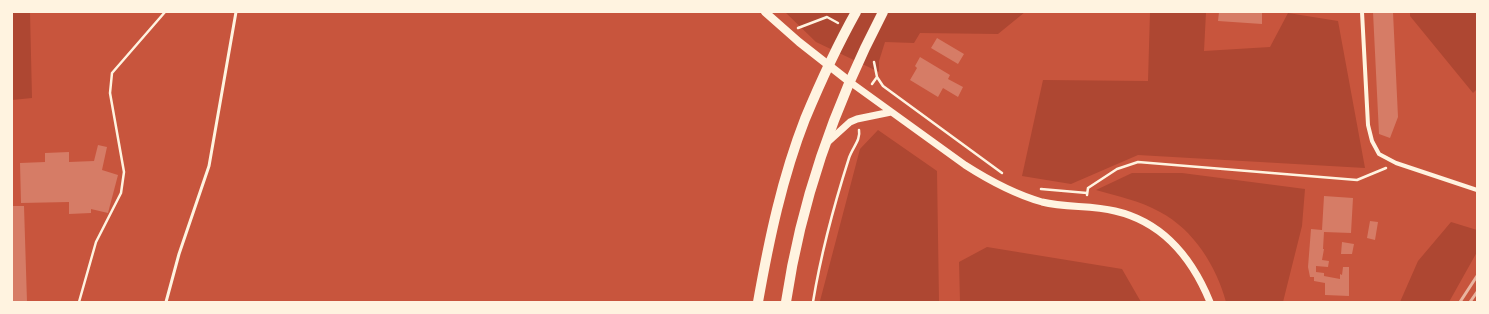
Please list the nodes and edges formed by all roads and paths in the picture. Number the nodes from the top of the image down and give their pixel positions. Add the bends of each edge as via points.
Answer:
1 (165, 12) edge
2 (236, 12) edge
3 (765, 12) edge
4 (856, 12) edge
5 (883, 12) edge
6 (1362, 12) edge
7 (830, 65) junction
8 (850, 82) junction
9 (866, 93) junction
10 (892, 112) junction
11 (857, 119) junction
12 (825, 146) junction
13 (1396, 163) junction
14 (1004, 174) dead end
15 (1036, 188) dead end
16 (1477, 190) edge
17 (1087, 193) junction
18 (1084, 207) junction
19 (80, 302) edge
20 (166, 302) edge
21 (758, 302) edge
22 (786, 302) edge
23 (813, 302) edge
24 (1210, 302) edge

1 - 19 path via 112,73 110,94 124,172 121,193 96,242
2 - 20 lane via 209,166 179,254
3 - 7 main road
4 - 7 main road
5 - 8 main road
6 - 13 street via 1368,125 1379,154
7 - 8 main road
7 - 21 main road via 805,120 786,178 773,224
8 - 9 street
8 - 12 main road
9 - 10 street
9 - 14 path via 877,77 883,86
10 - 11 street
10 - 18 street via 972,169 1007,190 1044,202
11 - 12 street via 844,126
11 - 23 path via 860,136 850,156 825,245
12 - 22 main road via 802,225
13 - 16 street
13 - 17 path via 1357,180 1138,162 1117,169 1088,188
15 - 17 path
17 - 18 path
18 - 24 street via 1114,210 1137,218 1161,232 1191,264

